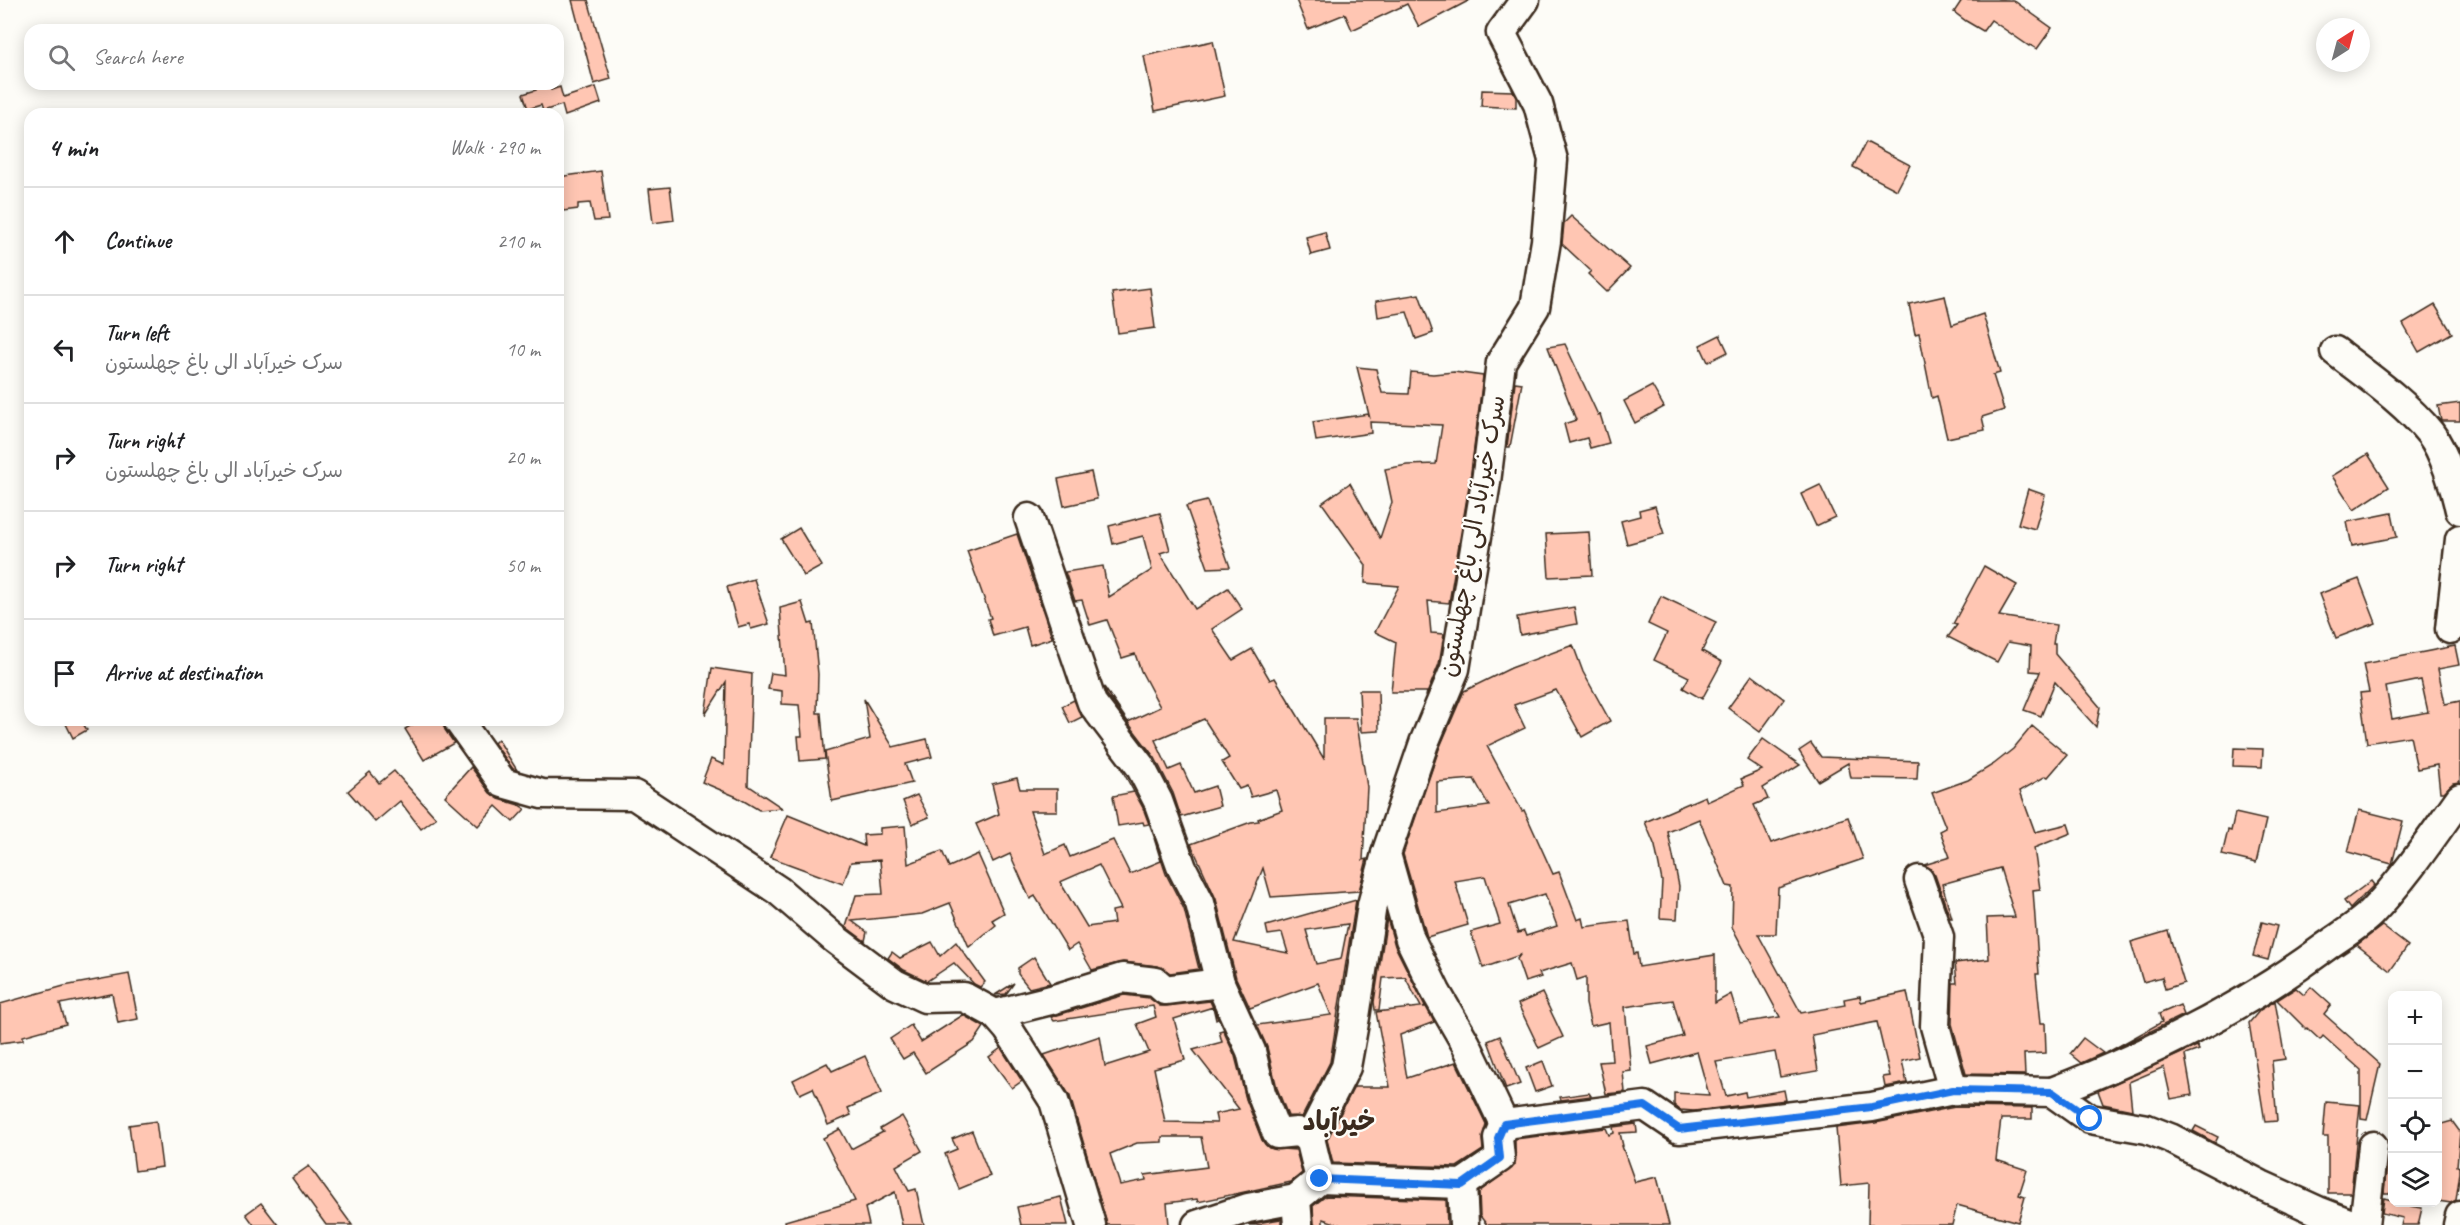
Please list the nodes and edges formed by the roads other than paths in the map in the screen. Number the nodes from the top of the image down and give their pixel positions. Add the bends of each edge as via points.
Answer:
1 (1525, 0) edge
2 (2335, 351) dead end
3 (2460, 510) edge
4 (1029, 518) dead end
5 (2460, 539) edge
6 (2450, 629) dead end
7 (462, 726) edge
8 (2460, 798) edge
9 (1386, 854) junction
10 (1918, 880) dead end
11 (1220, 983) junction
12 (995, 1014) junction
13 (1953, 1090) junction
14 (2052, 1092) junction
15 (1504, 1124) junction
16 (1310, 1138) junction
17 (2373, 1146) dead end
18 (1320, 1179) junction
19 (1462, 1185) junction
20 (1297, 1212) edge
21 (2460, 1216) edge
22 (1091, 1225) edge
23 (1197, 1225) edge
24 (1464, 1225) edge
25 (2354, 1225) edge
26 (2364, 1225) edge
27 (2458, 1225) edge

1 - 9 street, سرک خیرآباد الی باغ چهلستون via 1501,33 1538,104 1553,160 1546,241 1535,308 1501,362 1455,669 1424,743
2 - 3 street via 2431,434 2454,483
4 - 11 street via 1092,703 1140,766 1158,801 1182,868 1200,903
5 - 6 street
7 - 12 street via 503,783 542,794 634,795 779,891 895,984 925,998 964,997
8 - 14 street via 2370,914 2296,969 2219,1017
9 - 15 street via 1410,939
9 - 16 street via 1372,905 1346,1067
10 - 13 street via 1939,937 1935,1026
11 - 12 street via 1165,990 1155,982 1122,978
11 - 16 street via 1251,1051 1261,1093 1277,1134 1297,1132
12 - 22 street via 1054,1101
13 - 14 street
13 - 15 street via 1872,1107 1679,1129 1645,1106
14 - 25 street via 2090,1119 2147,1129 2170,1138 2261,1185
15 - 19 street via 1498,1138 1500,1158
16 - 18 street
17 - 26 street
18 - 19 street
18 - 20 street
19 - 24 street
20 - 23 street via 1248,1208
21 - 27 street

